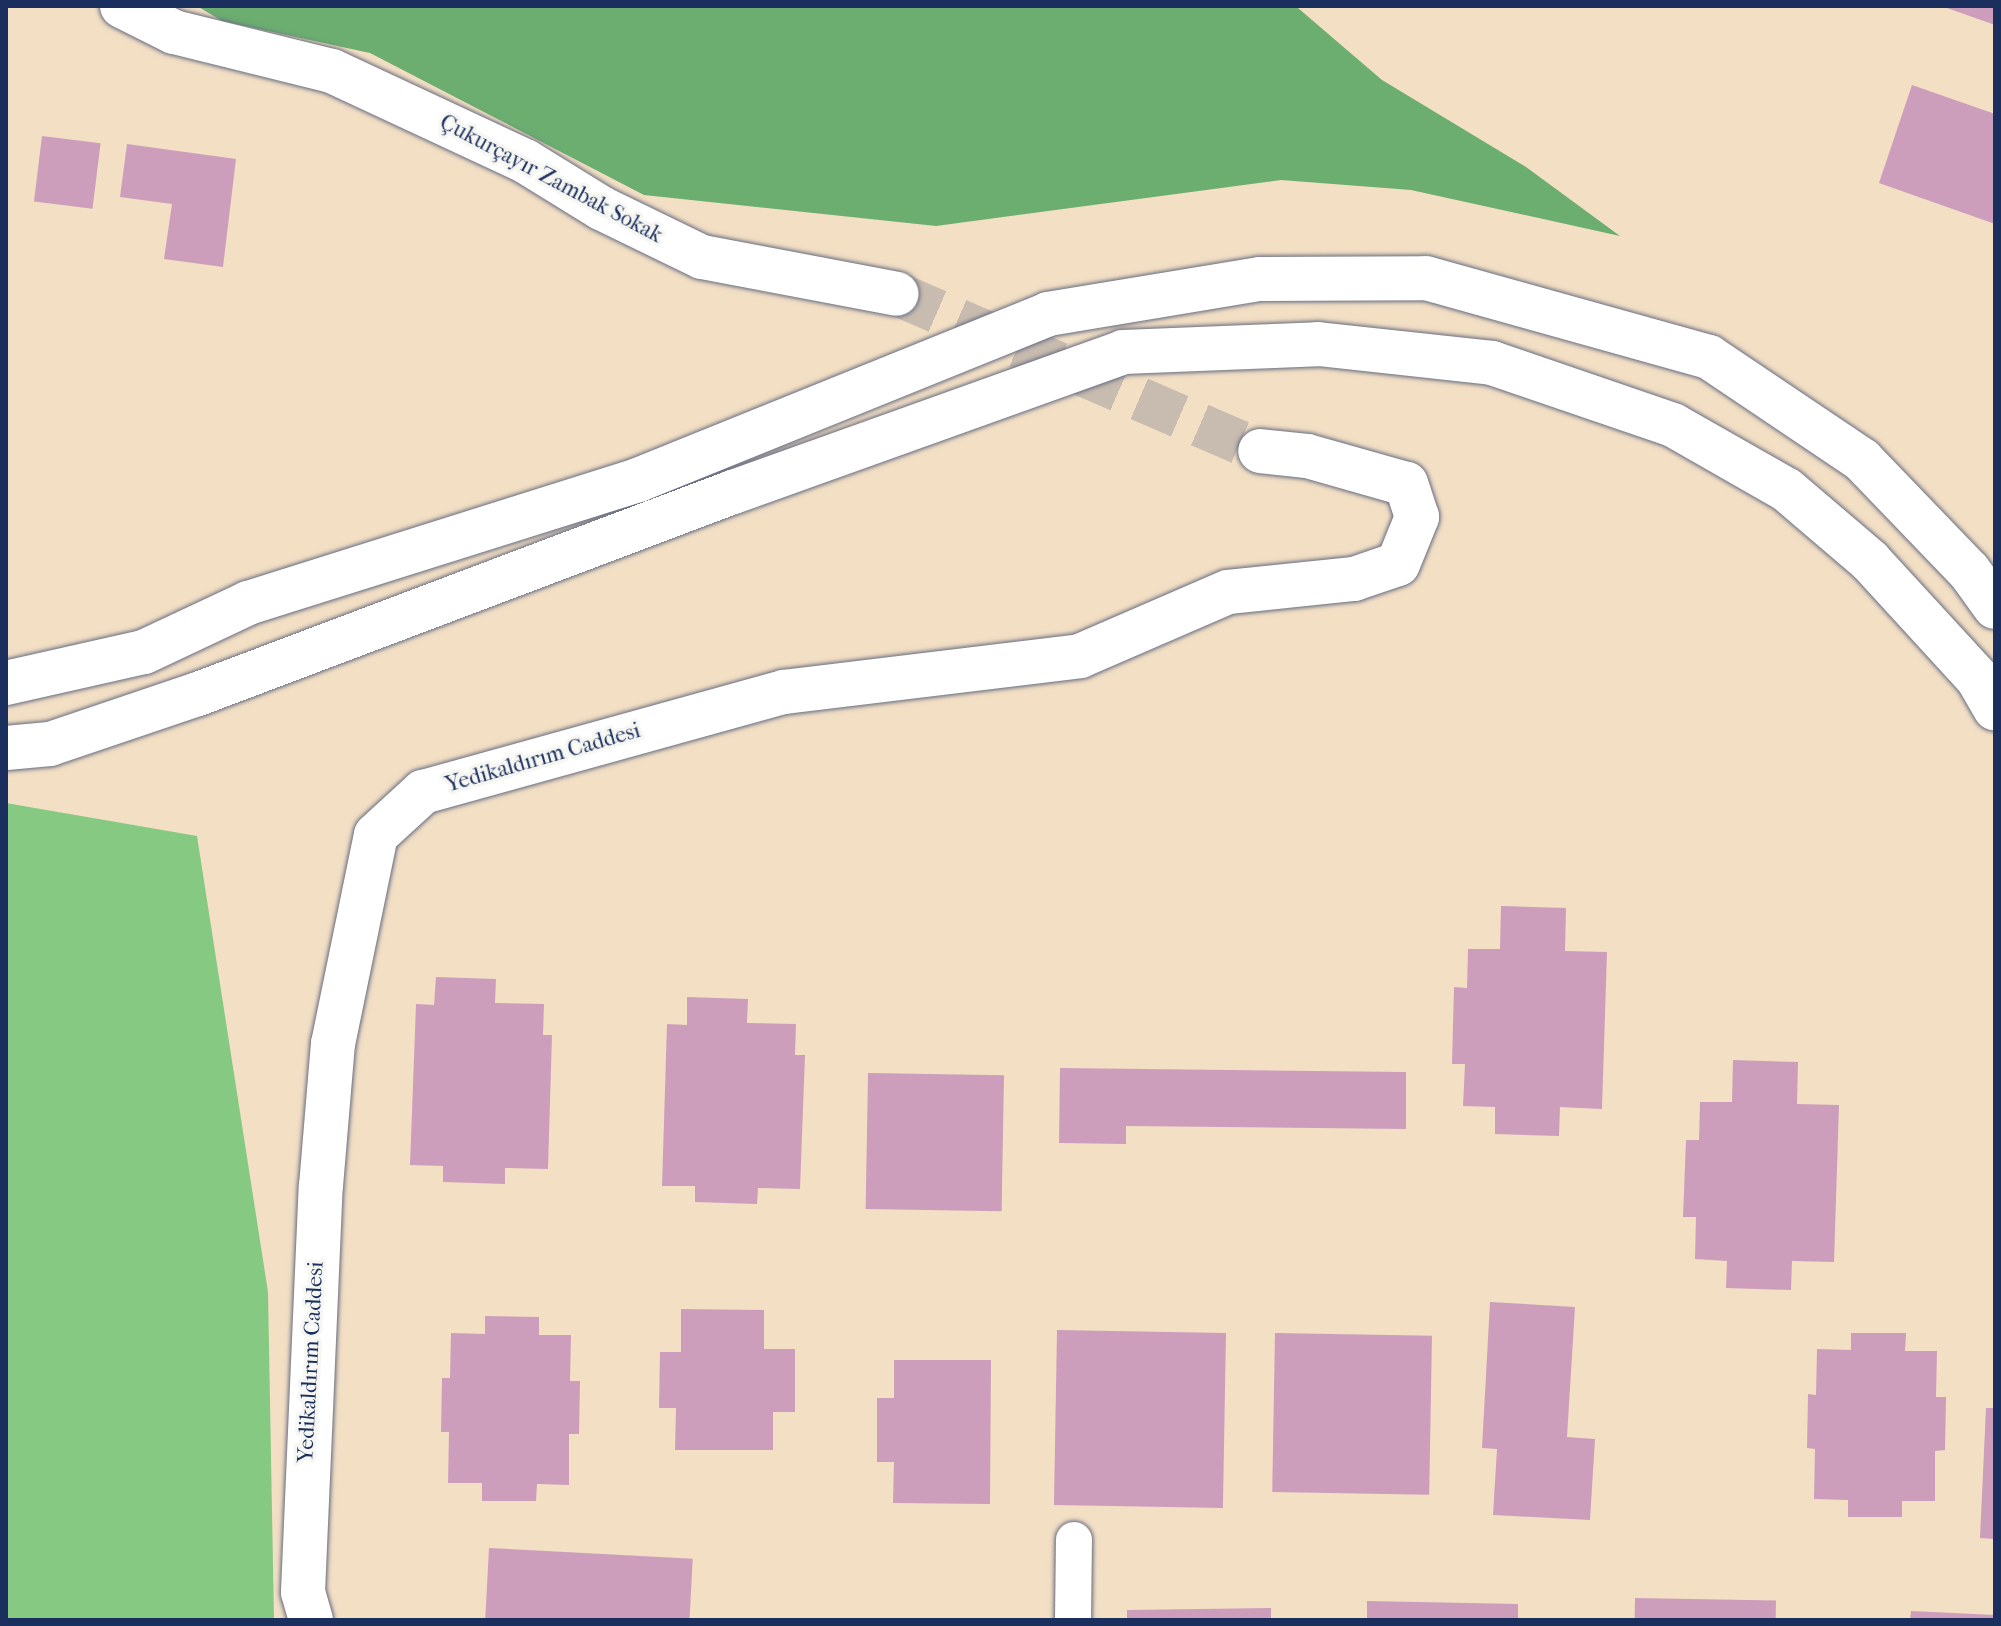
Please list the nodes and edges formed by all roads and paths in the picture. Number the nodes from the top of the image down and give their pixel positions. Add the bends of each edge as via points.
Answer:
1 (122, 6) edge
2 (897, 294) tunnel mouth
3 (1260, 451) tunnel mouth
4 (1989, 594) edge
5 (6, 683) edge
6 (1995, 709) edge
7 (6, 748) edge
8 (1074, 1540) dead end
9 (311, 1620) edge
10 (1073, 1620) edge

1 - 2 main road, Çukurçayır Zambak Sokak via 174,32 332,71 525,161 601,208 702,257
3 - 9 main road, Yedikaldırım Caddesi via 1307,456 1406,484 1417,517 1398,564 1354,579 1228,592 1080,656 768,696 423,792 376,835 333,1044 322,1170 303,1592
4 - 5 main road via 1862,460 1709,357 1426,278 1260,279 1048,314 638,480 248,603 144,652
6 - 7 main road via 1978,679 1870,561 1787,490 1673,425 1492,363 1318,344 1123,352 198,694 50,744
8 - 10 street

